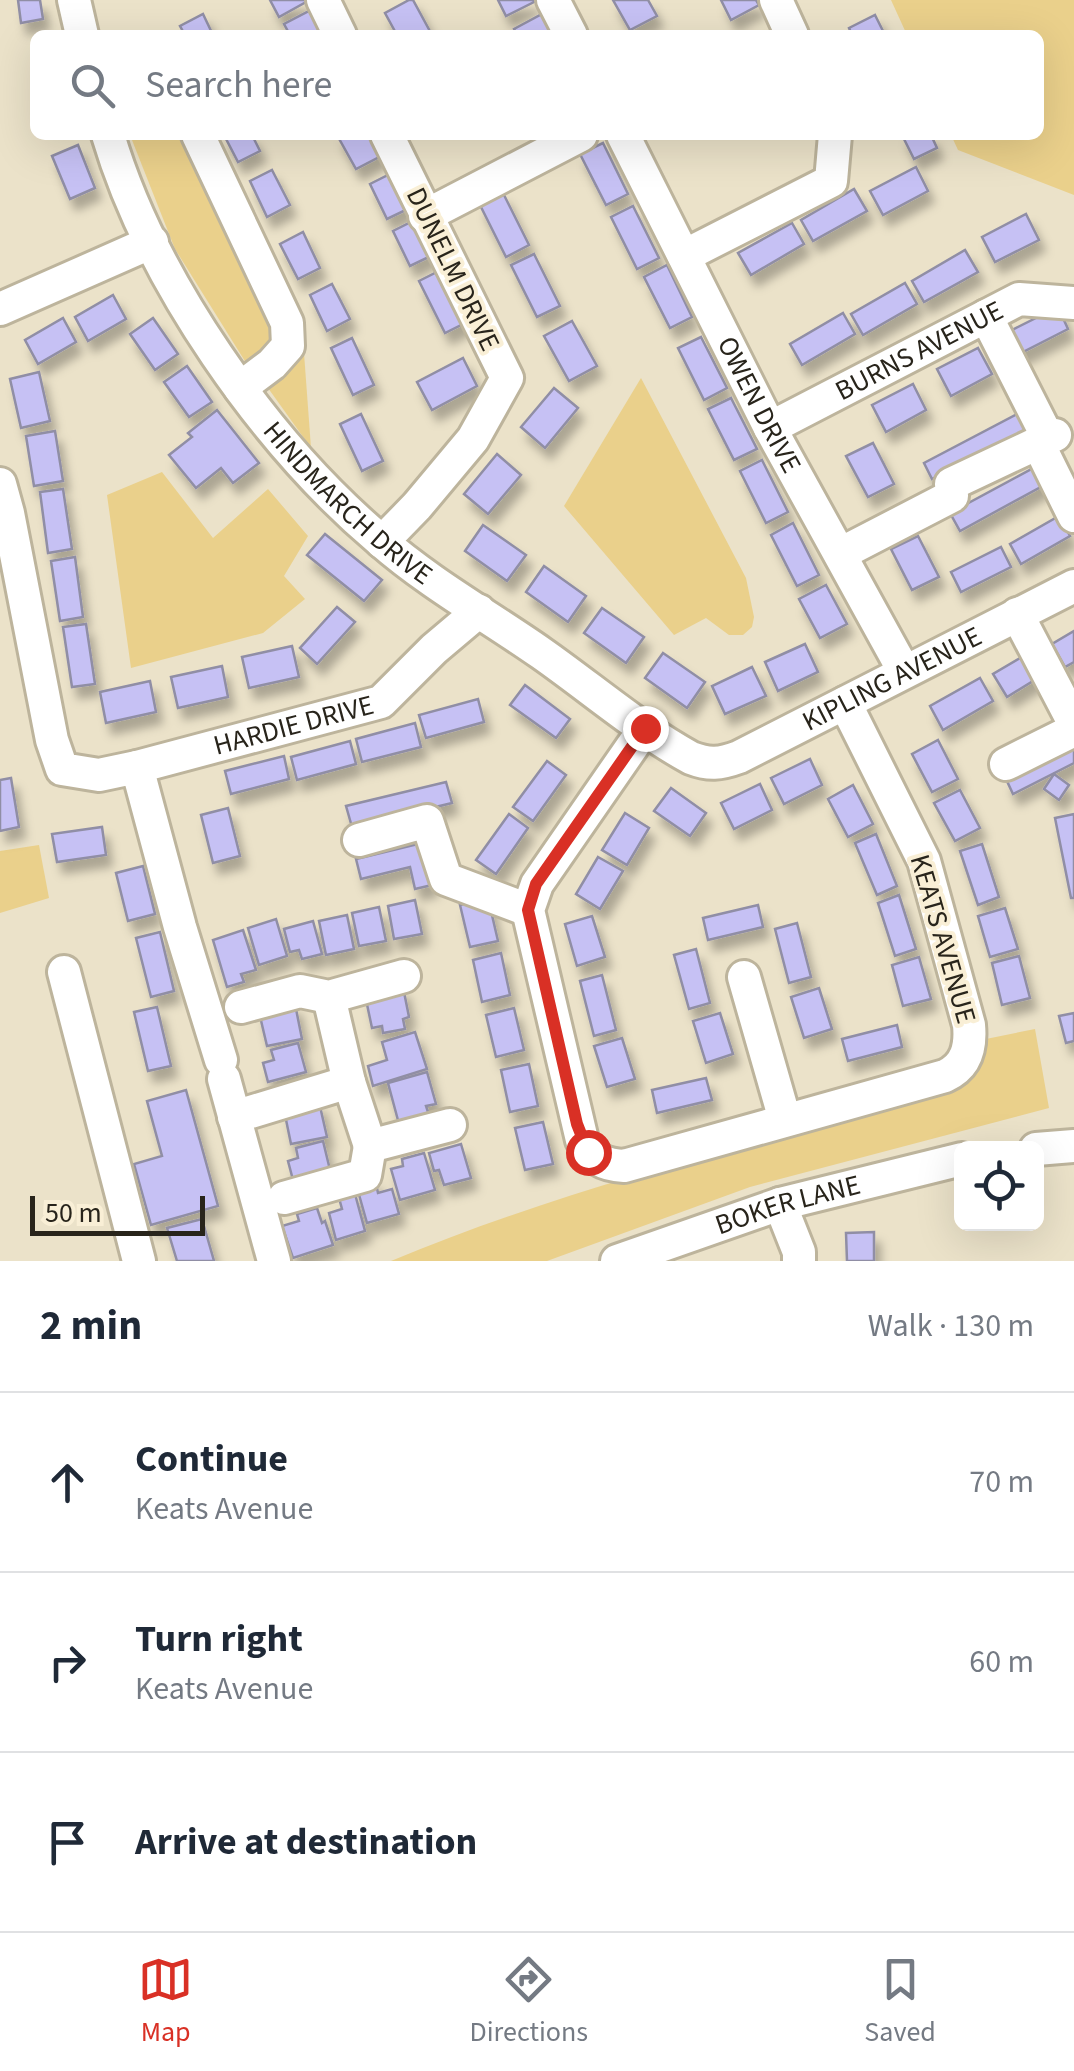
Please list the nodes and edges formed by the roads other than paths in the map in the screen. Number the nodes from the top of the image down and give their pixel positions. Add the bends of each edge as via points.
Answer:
1 (74, 0) edge
2 (323, 0) edge
3 (553, 0) edge
4 (776, 0) edge
5 (81, 30) edge
6 (338, 30) edge
7 (568, 30) edge
8 (790, 30) edge
9 (110, 140) edge
10 (200, 140) edge
11 (389, 140) edge
12 (571, 140) edge
13 (625, 140) edge
14 (835, 140) edge
15 (425, 216) junction
16 (152, 242) junction
17 (684, 256) junction
18 (1074, 302) edge
19 (0, 310) edge
20 (986, 316) junction
21 (240, 388) junction
22 (770, 428) junction
23 (1050, 437) junction
24 (0, 484) edge
25 (1074, 516) edge
26 (382, 542) junction
27 (840, 554) junction
28 (1074, 586) edge
29 (479, 611) junction
30 (1018, 614) junction
31 (904, 670) junction
32 (844, 703) junction
33 (1074, 726) edge
34 (645, 728) junction
35 (707, 764) joint
36 (1006, 764) dead end
37 (137, 767) junction
38 (359, 840) dead end
39 (528, 910) junction
40 (64, 972) dead end
41 (404, 976) dead end
42 (744, 977) dead end
43 (329, 997) junction
44 (241, 1007) dead end
45 (349, 1082) junction
46 (234, 1117) junction
47 (786, 1120) junction
48 (450, 1125) dead end
49 (370, 1146) junction
50 (1074, 1146) edge
51 (1044, 1148) edge
52 (954, 1162) edge
53 (284, 1198) dead end
54 (780, 1204) junction
55 (139, 1261) edge
56 (274, 1261) edge
57 (616, 1261) edge
58 (799, 1261) edge

1 - 5 street
2 - 6 street
3 - 7 street
4 - 8 street
9 - 16 street, HINDMARCH DRIVE
10 - 21 street via 287,322 288,346
11 - 15 street, DUNELM DRIVE
12 - 15 street
13 - 17 street, OWEN DRIVE
14 - 17 street via 831,181
15 - 26 street, DUNELM DRIVE via 507,378 474,439
16 - 19 street
16 - 21 street, HINDMARCH DRIVE
17 - 22 street, OWEN DRIVE
18 - 20 street, BURNS AVENUE via 1019,300
20 - 22 street, BURNS AVENUE
20 - 23 street
21 - 26 street, HINDMARCH DRIVE via 287,450
22 - 27 street, OWEN DRIVE
23 - 25 street
23 - 27 street via 951,484 952,496
24 - 37 street, HARDIE DRIVE via 62,769 99,775
26 - 29 street, HINDMARCH DRIVE
27 - 31 street, OWEN DRIVE
28 - 30 street, KIPLING AVENUE
29 - 34 street, HINDMARCH DRIVE
29 - 37 street, HARDIE DRIVE via 382,702
30 - 31 street, KIPLING AVENUE
30 - 33 street
31 - 32 street, KIPLING AVENUE
32 - 35 street, KIPLING AVENUE via 739,757
32 - 47 street, KEATS AVENUE via 924,862 971,1041 962,1064 946,1076
33 - 36 street
34 - 35 street, HINDMARCH DRIVE
34 - 39 street via 536,884
37 - 46 street
38 - 39 street via 427,821 446,878
39 - 47 street, KEATS AVENUE via 577,1124 599,1161 624,1166
40 - 55 street
41 - 43 street
42 - 47 street
43 - 44 street via 300,992
43 - 45 street
45 - 46 street
45 - 49 street
46 - 56 street
48 - 49 street
49 - 53 street via 366,1174
50 - 51 street
52 - 54 street, BOKER LANE
54 - 57 street, BOKER LANE
54 - 58 street

